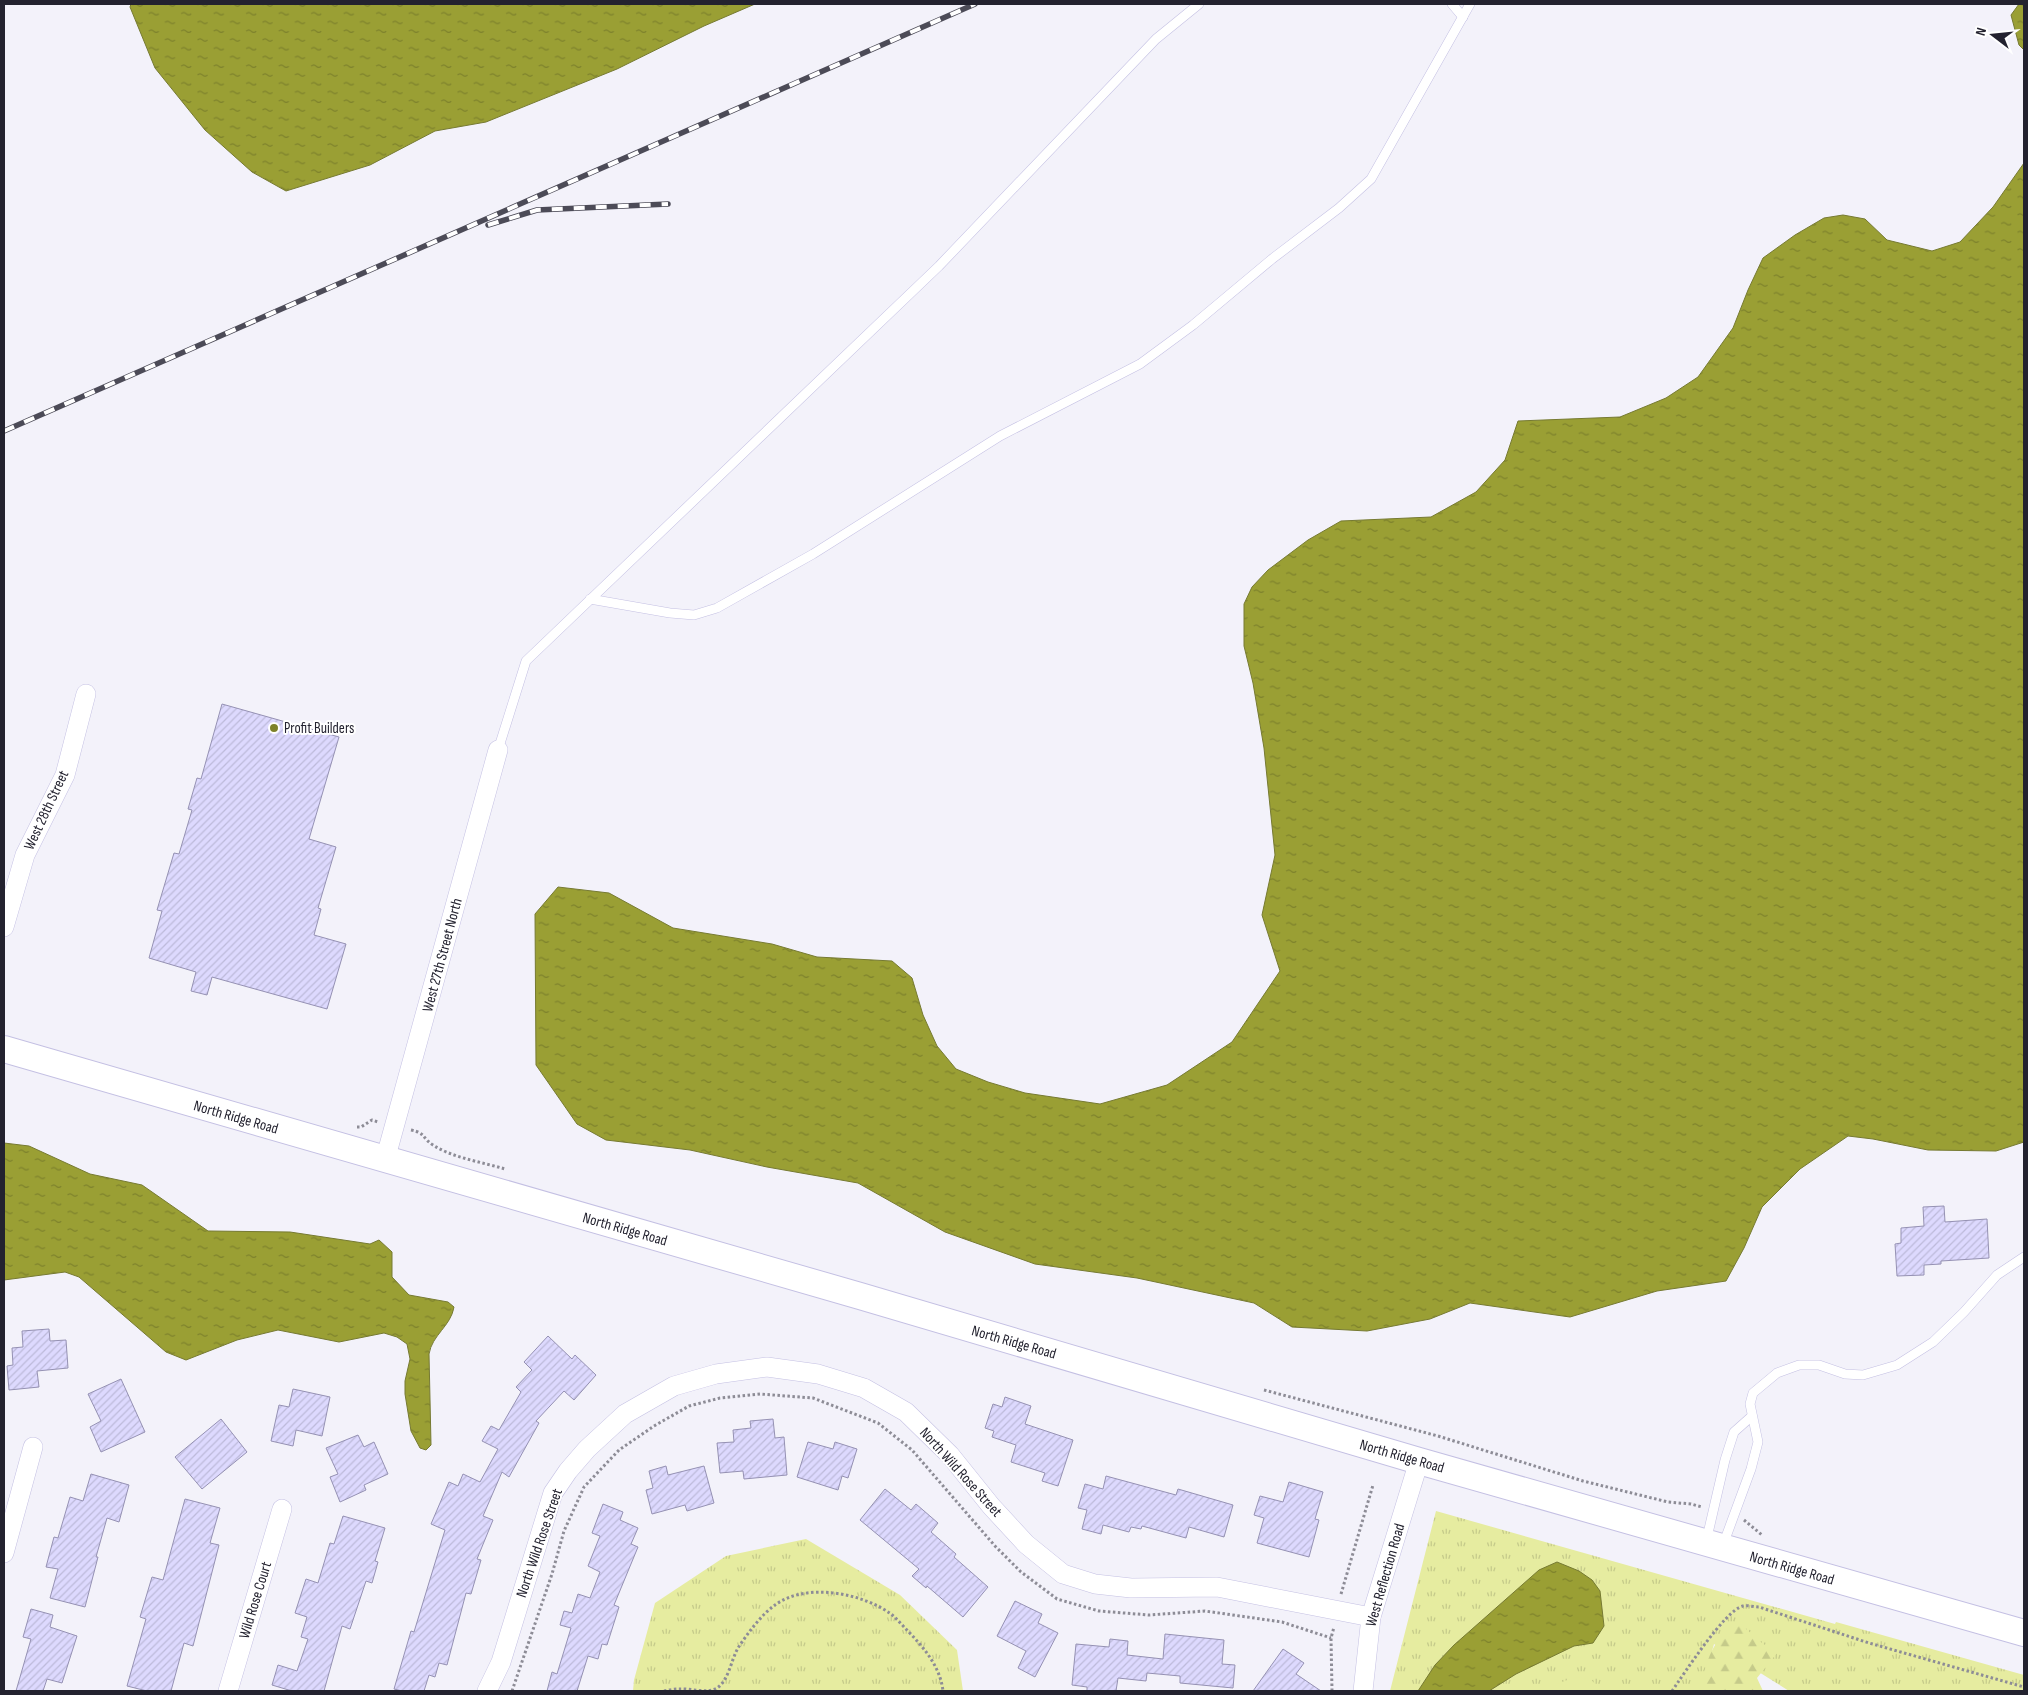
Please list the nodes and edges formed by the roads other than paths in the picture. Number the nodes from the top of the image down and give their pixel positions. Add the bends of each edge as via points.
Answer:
1 (1199, 4) edge
2 (1452, 4) edge
3 (1470, 4) edge
4 (1463, 17) junction
5 (590, 600) junction
6 (86, 694) dead end
7 (498, 750) joint
8 (4, 927) edge
9 (4, 1049) edge
10 (385, 1160) junction
11 (2024, 1257) edge
12 (1752, 1416) junction
13 (34, 1447) dead end
14 (1419, 1461) junction
15 (282, 1509) dead end
16 (1714, 1545) junction
17 (4, 1553) edge
18 (1371, 1618) junction
19 (2024, 1633) edge
20 (228, 1691) edge
21 (487, 1691) edge
22 (1363, 1691) edge

1 - 5 lane via 1156,39 939,266
2 - 4 lane
3 - 4 lane
4 - 5 lane via 1371,179 1339,208 1140,364 1000,436 812,554 717,608 694,615 670,614
5 - 7 lane via 526,661
6 - 8 street, West 28th Street via 64,775 25,855
7 - 10 street, West 27th Street North
9 - 10 main road, North Ridge Road
10 - 14 main road, North Ridge Road
11 - 12 lane via 1996,1275 1933,1342 1897,1365 1863,1375 1845,1374 1820,1365 1790,1367 1777,1373 1753,1393 1750,1404
12 - 16 lane via 1758,1442 1751,1469
12 - 16 lane via 1734,1432 1725,1460
13 - 17 street
14 - 16 main road, North Ridge Road
14 - 18 street, West Reflection Road
15 - 20 street, Wild Rose Court
16 - 19 main road, North Ridge Road
18 - 21 street, North Wild Rose Street via 1217,1587 1131,1588 1095,1584 1062,1574 1026,1544 950,1455 906,1412 864,1388 818,1374 767,1367 716,1374 674,1386 625,1414 587,1449 554,1493 501,1662
18 - 22 street, West Reflection Road

